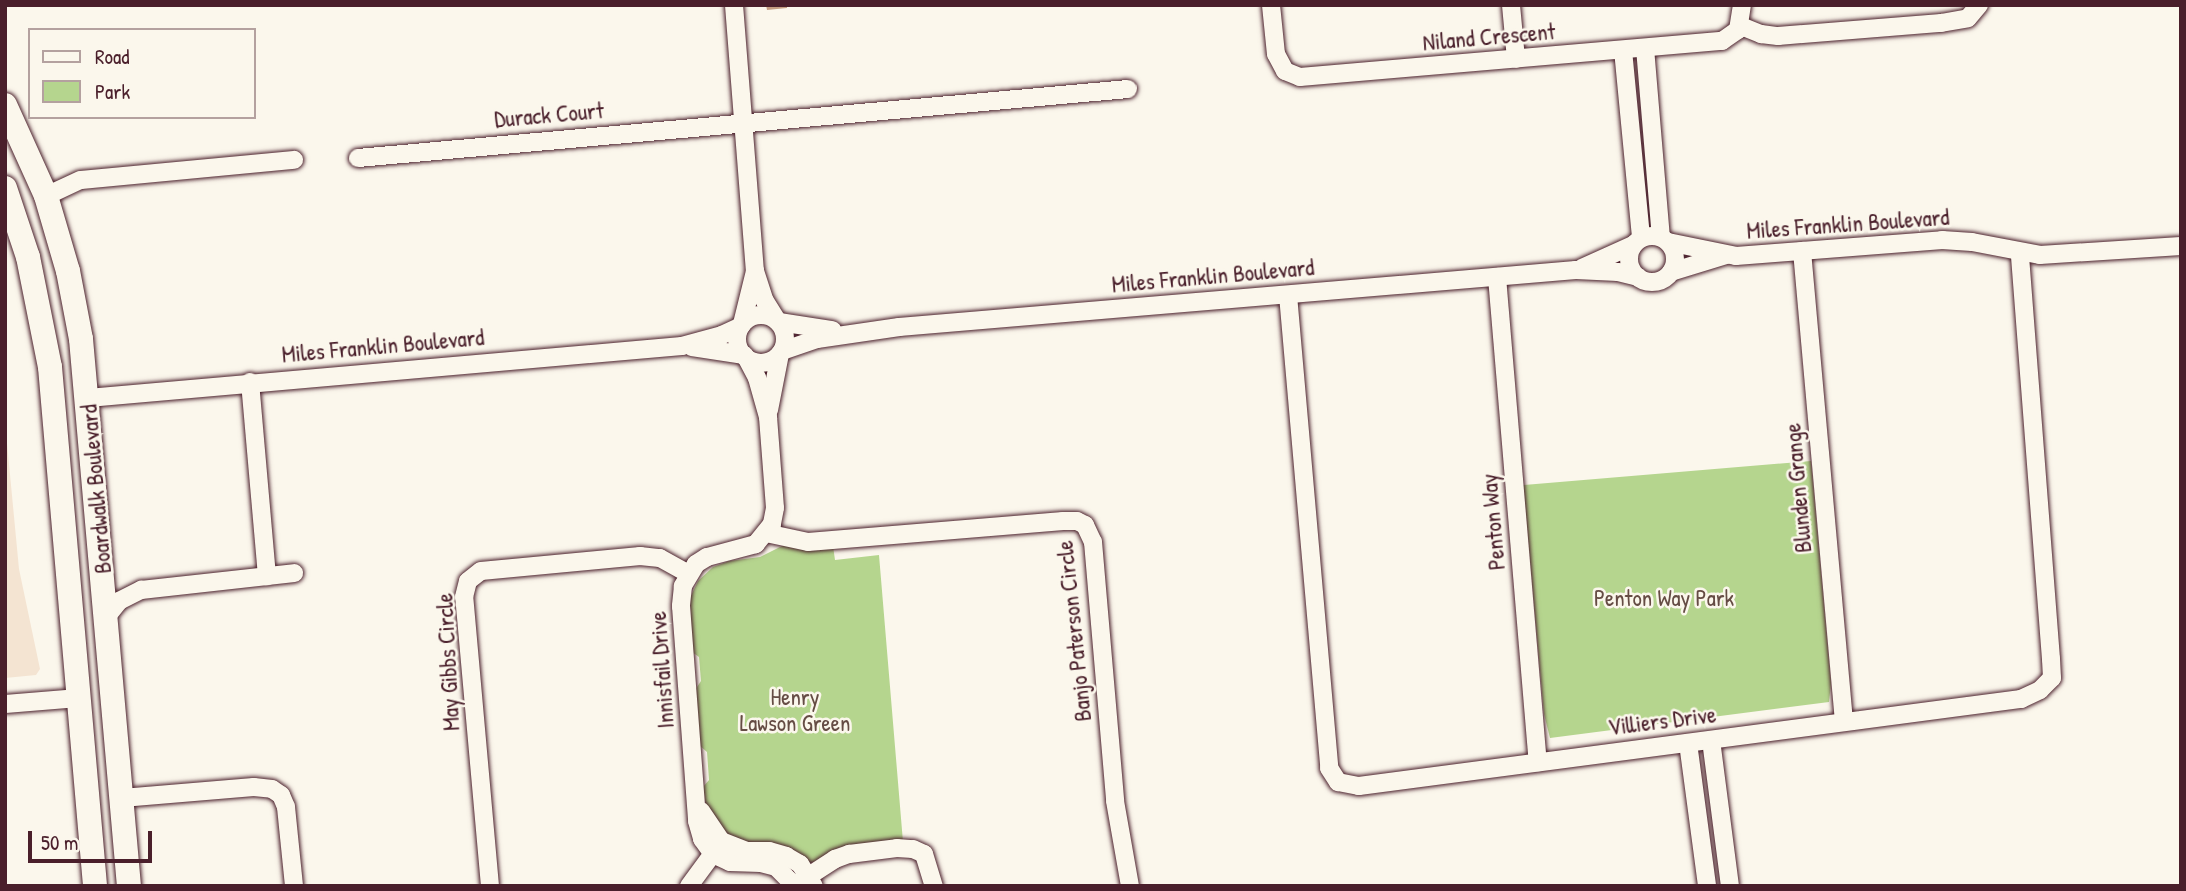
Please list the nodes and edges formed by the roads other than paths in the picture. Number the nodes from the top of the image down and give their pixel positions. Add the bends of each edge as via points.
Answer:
1 (734, 5) edge
2 (1271, 5) edge
3 (1511, 5) edge
4 (1742, 5) edge
5 (1979, 5) edge
6 (1741, 26) junction
7 (1645, 48) junction
8 (1623, 50) junction
9 (1516, 59) junction
10 (1128, 89) dead end
11 (5, 105) edge
12 (744, 121) junction
13 (358, 158) dead end
14 (294, 160) dead end
15 (5, 188) edge
16 (46, 196) junction
17 (1665, 239) junction
18 (1637, 242) junction
19 (2181, 246) edge
20 (1802, 251) junction
21 (2020, 253) junction
22 (1726, 255) junction
23 (1576, 270) junction
24 (755, 271) junction
25 (1671, 272) junction
26 (1497, 277) junction
27 (1638, 277) junction
28 (1288, 295) junction
29 (778, 321) junction
30 (742, 325) junction
31 (853, 331) junction
32 (682, 346) junction
33 (781, 353) junction
34 (745, 356) junction
35 (250, 382) junction
36 (88, 398) junction
37 (54, 400) junction
38 (768, 417) junction
39 (766, 533) junction
40 (294, 573) dead end
41 (689, 574) junction
42 (267, 576) junction
43 (107, 616) junction
44 (113, 696) junction
45 (79, 698) junction
46 (5, 704) edge
47 (1844, 721) junction
48 (1711, 740) junction
49 (1688, 743) junction
50 (1538, 762) junction
51 (122, 798) junction
52 (88, 800) junction
53 (717, 848) junction
54 (804, 883) edge
55 (95, 886) edge
56 (129, 886) edge
57 (294, 886) edge
58 (489, 886) edge
59 (689, 886) edge
60 (934, 886) edge
61 (1130, 886) edge
62 (1707, 886) edge
63 (1730, 886) edge

1 - 12 street
2 - 9 street, Niland Crescent via 1276,54 1285,71 1295,76
3 - 9 street
4 - 6 street
5 - 6 street via 1968,18 1927,24 1778,36
6 - 7 street, Niland Crescent via 1722,41
7 - 8 street, Niland Crescent
7 - 17 street
8 - 9 street, Niland Crescent
8 - 18 street
10 - 12 street, Durack Court
11 - 16 main road, Boardwalk Boulevard
12 - 13 street, Durack Court
12 - 24 street
14 - 16 street via 81,180
15 - 37 main road, Boardwalk Boulevard via 37,295
16 - 36 main road, Boardwalk Boulevard via 76,309
17 - 18 street
17 - 22 street, Miles Franklin Boulevard
17 - 25 street via 1675,260
18 - 23 street, Miles Franklin Boulevard
18 - 27 street via 1630,265
19 - 21 street, Miles Franklin Boulevard via 2062,256
20 - 21 street, Miles Franklin Boulevard via 1942,240
20 - 22 street, Miles Franklin Boulevard
20 - 47 street, Blunden Grange
21 - 47 street, Villiers Drive via 2052,678 2021,699
22 - 25 street, Miles Franklin Boulevard
23 - 26 street, Miles Franklin Boulevard
23 - 27 street, Miles Franklin Boulevard
24 - 29 street
24 - 30 street
25 - 27 street via 1652,282
26 - 28 street, Miles Franklin Boulevard
26 - 50 street, Penton Way
28 - 31 street, Miles Franklin Boulevard
28 - 50 street, Villiers Drive via 1330,773 1345,785 1359,786
29 - 30 street via 759,315
29 - 31 street, Miles Franklin Boulevard
29 - 33 street via 785,336
30 - 32 street, Miles Franklin Boulevard
30 - 34 street via 737,341
31 - 33 street, Miles Franklin Boulevard via 817,338
32 - 34 street, Miles Franklin Boulevard
32 - 35 street, Miles Franklin Boulevard
33 - 34 street via 764,363
33 - 38 street
34 - 38 street
35 - 36 street, Miles Franklin Boulevard
35 - 42 street
36 - 37 main road
36 - 43 main road, Boardwalk Boulevard
37 - 45 main road, Boardwalk Boulevard
38 - 39 street via 775,508
39 - 41 street via 756,544 707,557
39 - 61 street, Banjo Paterson Circle via 808,542 1063,521 1085,525 1093,542 1115,801
40 - 42 street
41 - 53 street, Innisfail Drive via 681,606 698,831
41 - 58 street, May Gibbs Circle via 660,558 640,556 481,571 468,581 464,597
42 - 43 street via 135,592 119,601
43 - 44 main road, Boardwalk Boulevard
44 - 45 main road
44 - 51 main road, Boardwalk Boulevard
45 - 46 street
45 - 52 main road, Boardwalk Boulevard
47 - 48 street, Villiers Drive
48 - 49 street, Villiers Drive
48 - 63 street
49 - 50 street, Villiers Drive
49 - 62 street
51 - 52 main road
51 - 56 main road, Boardwalk Boulevard
51 - 57 street via 272,789 286,807
52 - 55 main road, Boardwalk Boulevard
53 - 54 street via 730,862 769,865
53 - 59 street
54 - 60 street via 849,854 913,849 924,854

